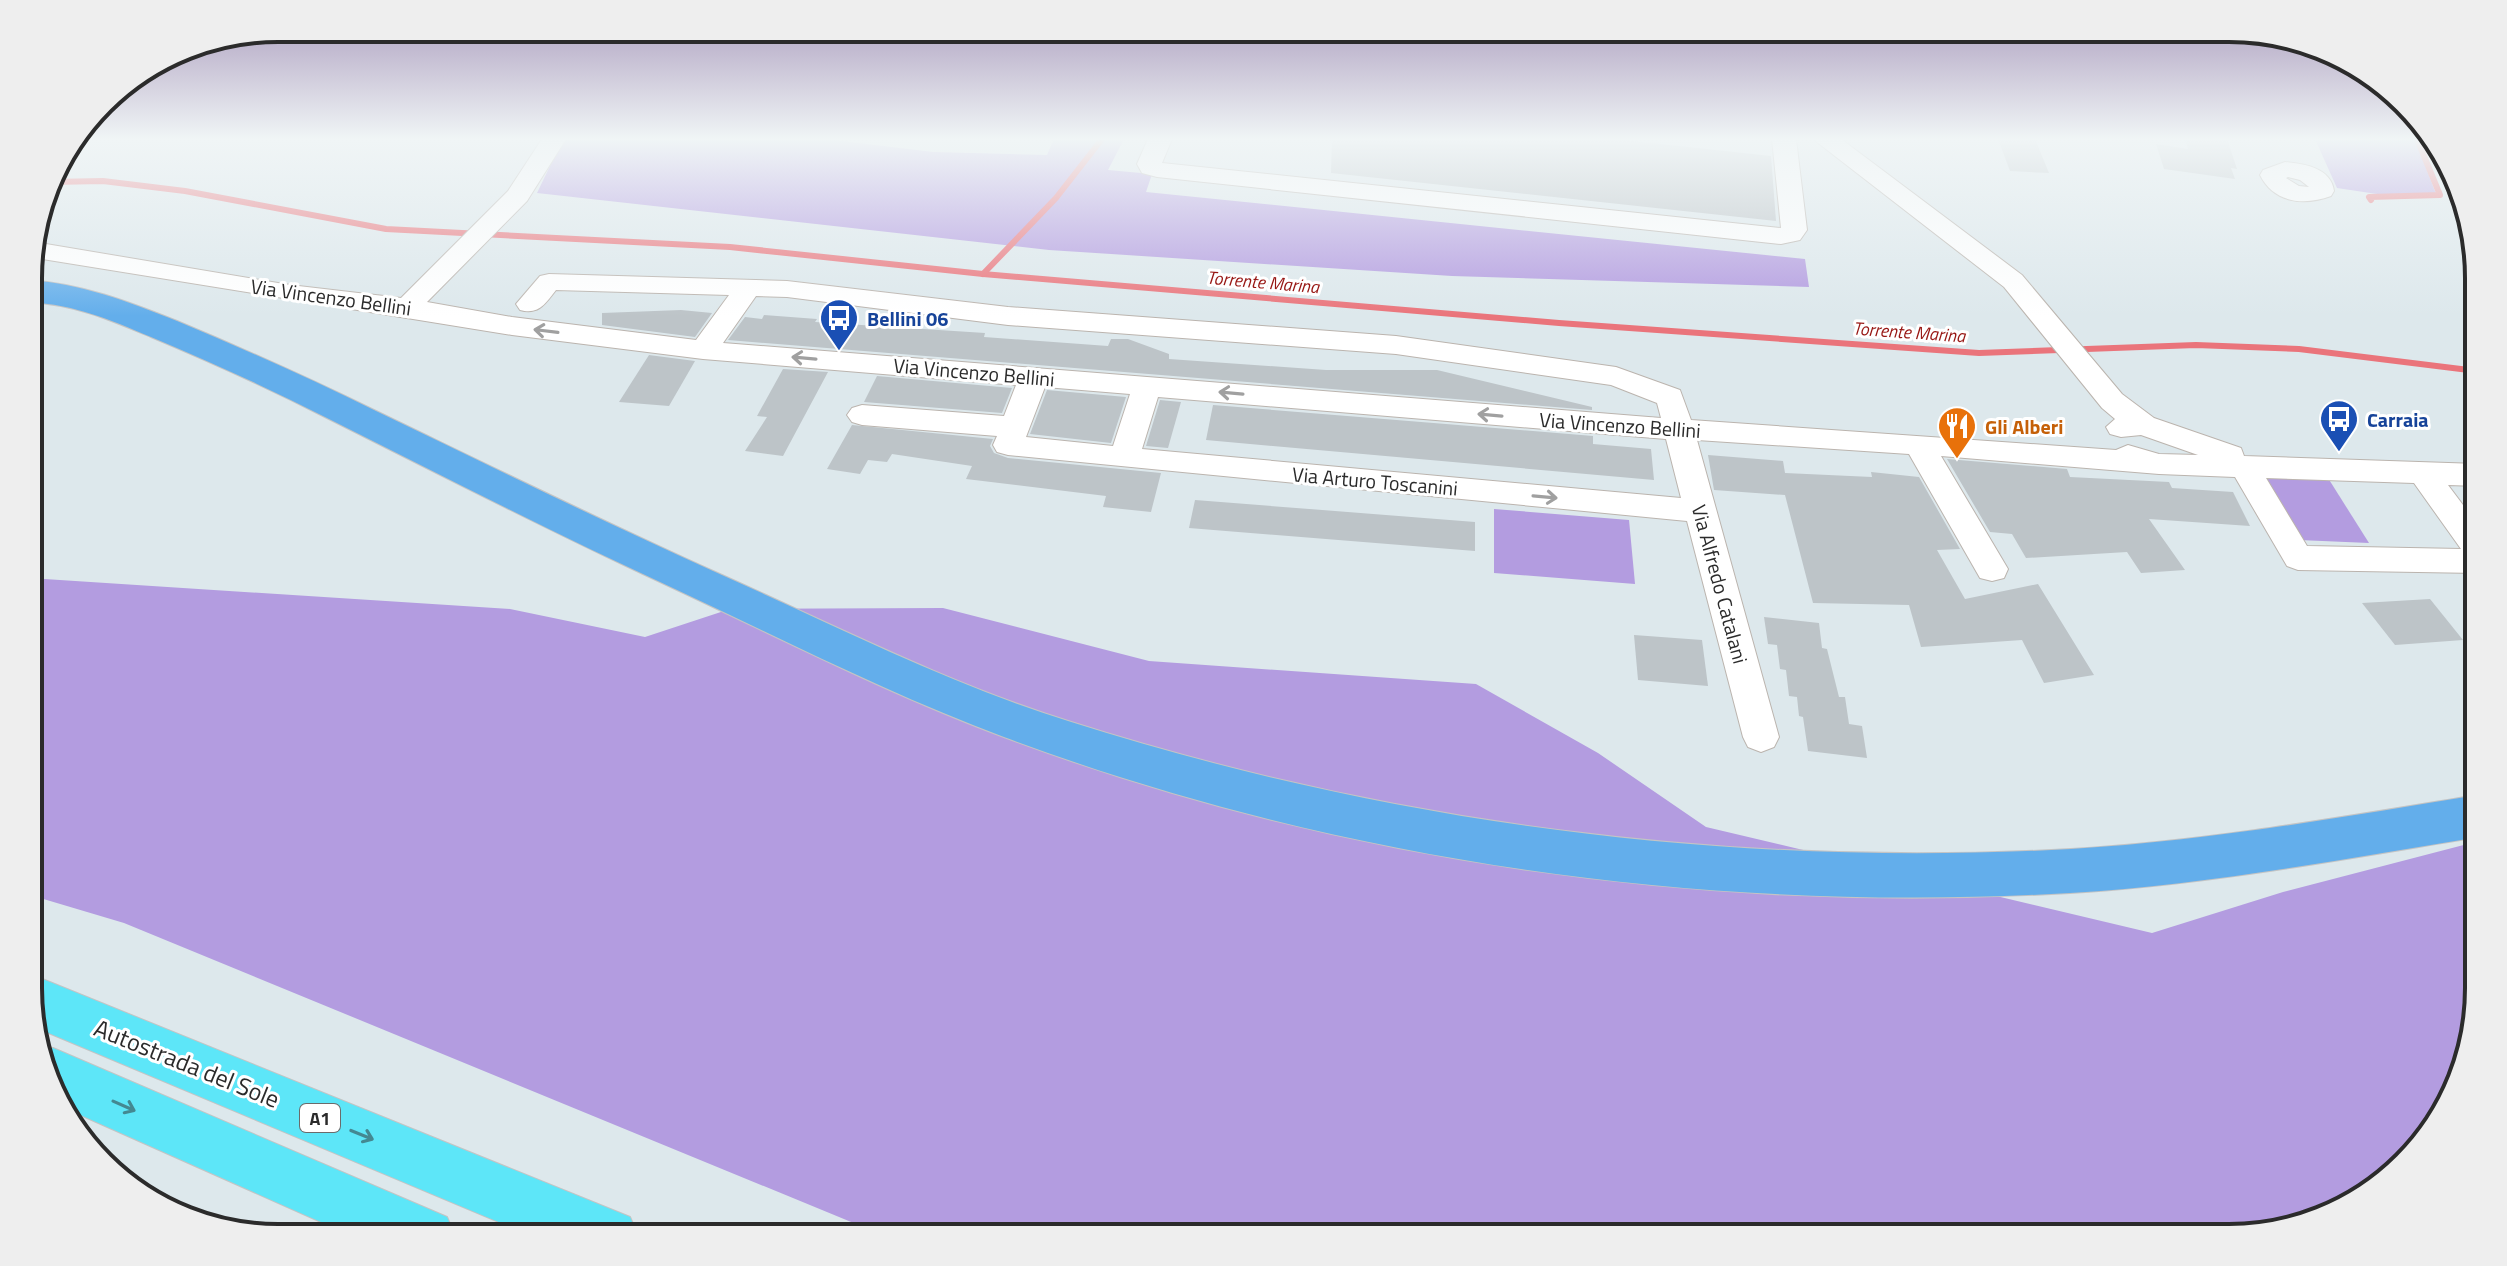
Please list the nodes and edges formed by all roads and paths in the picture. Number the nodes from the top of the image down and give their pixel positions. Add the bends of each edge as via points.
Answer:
1 (516, 198) edge
2 (1422, 198) edge
3 (1790, 198) edge
4 (1904, 198) edge
5 (44, 252) edge
6 (748, 289) junction
7 (43, 292) edge
8 (416, 297) junction
9 (530, 304) dead end
10 (43, 305) edge
11 (121, 311) junction
12 (703, 350) junction
13 (1034, 377) junction
14 (1147, 386) junction
15 (862, 415) dead end
16 (2125, 420) junction
17 (1015, 427) junction
18 (1679, 430) junction
19 (1919, 444) junction
20 (1124, 458) junction
21 (2074, 458) junction
22 (2154, 464) junction
23 (2244, 467) junction
24 (2301, 470) junction
25 (2423, 473) junction
26 (2465, 475) edge
27 (1701, 511) junction
28 (2465, 531) edge
29 (2465, 561) edge
30 (1992, 569) dead end
31 (1761, 737) dead end
32 (2465, 818) edge
33 (43, 1004) edge
34 (61, 1078) edge
35 (394, 1224) edge
36 (575, 1224) edge

1 - 8 street
2 - 3 street via 1781,236 1794,230
4 - 16 street via 2024,292
5 - 8 street, Via Vincenzo Bellini via 290,293
6 - 9 street via 549,282
6 - 12 street
6 - 18 street, Via Alfredo Catalani via 787,289 1008,316 1396,345 1616,376 1670,397
7 - 11 main road via 68,294
12 -> 8 street, Via Vincenzo Bellini via 512,326
10 - 11 main road
11 - 32 main road via 266,371 630,551 932,688 1143,764 1357,817 1476,840 1647,861 1909,876 2070,871 2199,859
13 -> 12 street, Via Vincenzo Bellini
13 - 14 street, Via Vincenzo Bellini
13 - 17 street
18 -> 14 street, Via Vincenzo Bellini
14 - 20 street
15 - 17 street
16 - 21 street, Via Vincenzo Bellini via 2098,453
16 - 22 street, Via Vincenzo Bellini via 2122,451
16 - 24 street, Via Vincenzo Bellini via 2228,455
17 - 20 street, Via Arturo Toscanini via 1008,445
18 - 19 street, Via Vincenzo Bellini
18 - 27 street, Via Alfredo Catalani
19 - 21 street, Via Vincenzo Bellini
19 - 30 street
20 -> 27 street, Via Arturo Toscanini
21 - 22 street, Via Vincenzo Bellini
22 - 23 street, Via Vincenzo Bellini
23 - 24 street, Via Vincenzo Bellini
23 - 29 street via 2298,558
24 - 25 street, Via Vincenzo Bellini
25 - 26 street, Via Vincenzo Bellini
25 - 28 street
27 - 31 street, Via Alfredo Catalani
33 -> 36 highway, Autostrada del Sole / A1
34 -> 35 highway

